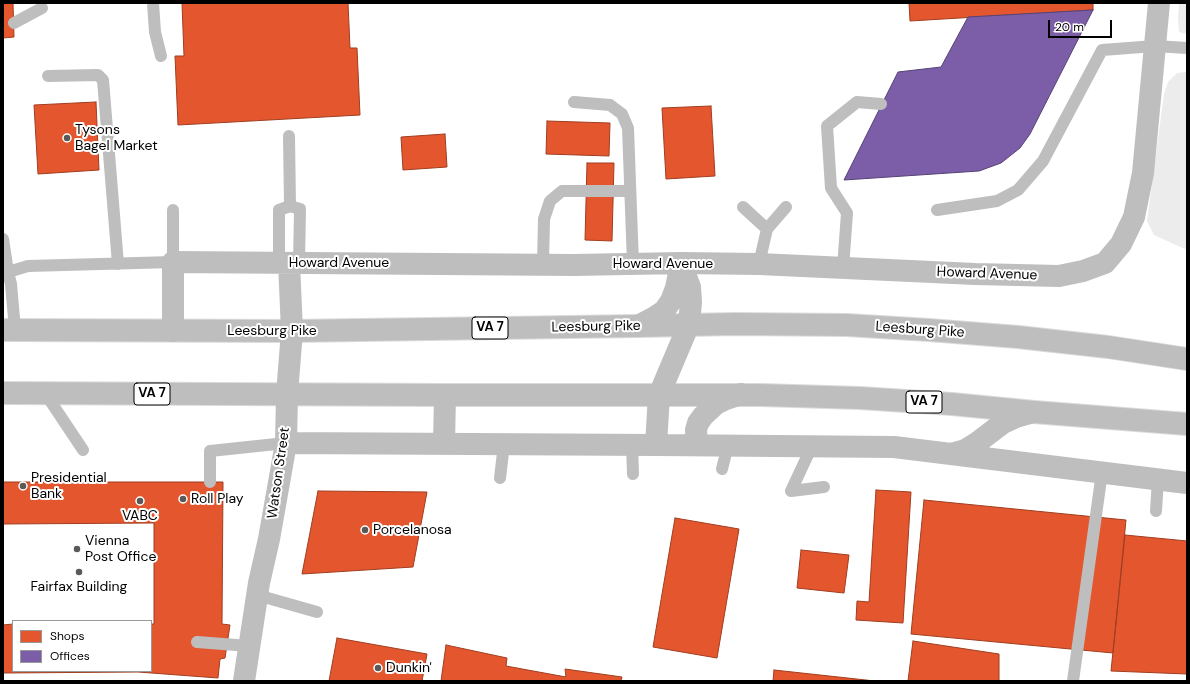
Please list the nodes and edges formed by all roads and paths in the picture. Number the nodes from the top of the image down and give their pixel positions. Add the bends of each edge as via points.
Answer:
1 (153, 3) edge
2 (1159, 3) edge
3 (42, 8) dead end
4 (14, 23) dead end
5 (1155, 46) junction
6 (1187, 48) edge
7 (161, 56) dead end
8 (48, 76) dead end
9 (574, 102) dead end
10 (881, 104) dead end
11 (289, 136) dead end
12 (630, 190) junction
13 (743, 207) dead end
14 (786, 207) dead end
15 (290, 209) junction
16 (173, 210) dead end
17 (937, 210) dead end
18 (766, 229) junction
19 (3, 239) edge
20 (172, 262) junction
21 (289, 263) junction
22 (118, 264) junction
23 (542, 264) junction
24 (633, 264) junction
25 (681, 264) junction
26 (759, 264) junction
27 (842, 268) junction
28 (8, 272) junction
29 (689, 324) junction
30 (638, 326) junction
31 (7, 329) edge
32 (173, 331) junction
33 (292, 331) junction
34 (1187, 343) edge
35 (1108, 348) junction
36 (1187, 359) edge
37 (45, 393) junction
38 (7, 394) edge
39 (287, 394) junction
40 (741, 394) junction
41 (445, 395) junction
42 (659, 395) junction
43 (1034, 412) junction
44 (1187, 424) edge
45 (286, 443) junction
46 (444, 444) junction
47 (504, 444) junction
48 (632, 445) junction
49 (656, 445) junction
50 (697, 445) junction
51 (728, 445) junction
52 (812, 446) junction
53 (83, 450) dead end
54 (950, 454) junction
55 (722, 469) dead end
56 (1102, 472) junction
57 (633, 474) dead end
58 (500, 478) dead end
59 (1158, 479) junction
60 (210, 482) dead end
61 (1187, 483) edge
62 (824, 487) dead end
63 (1156, 511) dead end
64 (257, 595) junction
65 (316, 612) dead end
66 (197, 642) dead end
67 (249, 646) junction
68 (244, 681) edge
69 (1073, 681) edge

1 - 7 lane via 155,32
2 - 5 main road, Howard Avenue
3 - 4 lane
5 - 6 lane
5 - 17 lane via 1102,50 1043,160 1018,190 997,201
5 - 27 main road, Howard Avenue via 1143,173 1134,217 1121,244 1105,263 1058,276
8 - 22 lane via 98,75 103,80
9 - 12 lane via 610,105 622,114 628,128
10 - 27 lane via 857,102 827,126 831,188 847,213
11 - 15 lane
12 - 23 lane via 562,191 550,201 544,219
12 - 24 lane
13 - 18 lane
14 - 18 lane
15 - 21 lane
15 - 21 lane
16 - 20 lane
18 - 26 lane
19 - 28 lane
20 - 21 main road, Howard Avenue
20 - 22 lane, Howard Avenue
20 - 32 main road
21 - 23 main road, Howard Avenue
21 - 33 main road, Watson Street
22 - 28 lane, Howard Avenue via 28,266
23 - 24 main road, Howard Avenue
24 - 25 main road, Howard Avenue
25 - 26 main road, Howard Avenue
25 - 29 main road via 690,287
25 - 30 main road via 676,288 664,310
26 - 27 main road, Howard Avenue
28 - 31 lane via 11,284
29 - 30 main road, Leesburg Pike / VA 7
29 - 35 main road, Leesburg Pike / VA 7 via 847,325 1018,337
29 - 42 main road
30 - 33 main road, Leesburg Pike / VA 7
31 - 32 main road, Leesburg Pike / VA 7
32 - 33 main road, Leesburg Pike / VA 7
33 - 39 main road, Watson Street
34 - 35 main road
35 - 36 main road, Leesburg Pike / VA 7
37 - 38 main road, VA 7
37 - 39 main road, VA 7
37 - 53 lane
39 - 41 main road, VA 7
39 - 45 main road, Watson Street
40 - 42 main road, VA 7
40 - 43 main road, VA 7 via 906,401
40 - 50 main road via 716,404 703,416 696,430
41 - 42 main road, VA 7
41 - 46 main road
42 - 49 main road
43 - 44 main road, VA 7
43 - 54 main road via 1003,423 965,450
45 - 46 main road
45 - 60 lane via 210,451
45 - 64 main road, Watson Street
46 - 47 main road
47 - 48 main road
47 - 58 lane
48 - 49 main road
48 - 57 lane
49 - 50 main road
50 - 51 main road
51 - 52 main road
51 - 55 lane
52 - 54 main road via 894,447
52 - 62 lane via 791,491
54 - 56 main road
56 - 59 main road
56 - 69 lane
59 - 61 main road
59 - 63 lane
64 - 65 lane
64 - 67 main road, Watson Street
66 - 67 lane
67 - 68 main road, Watson Street

